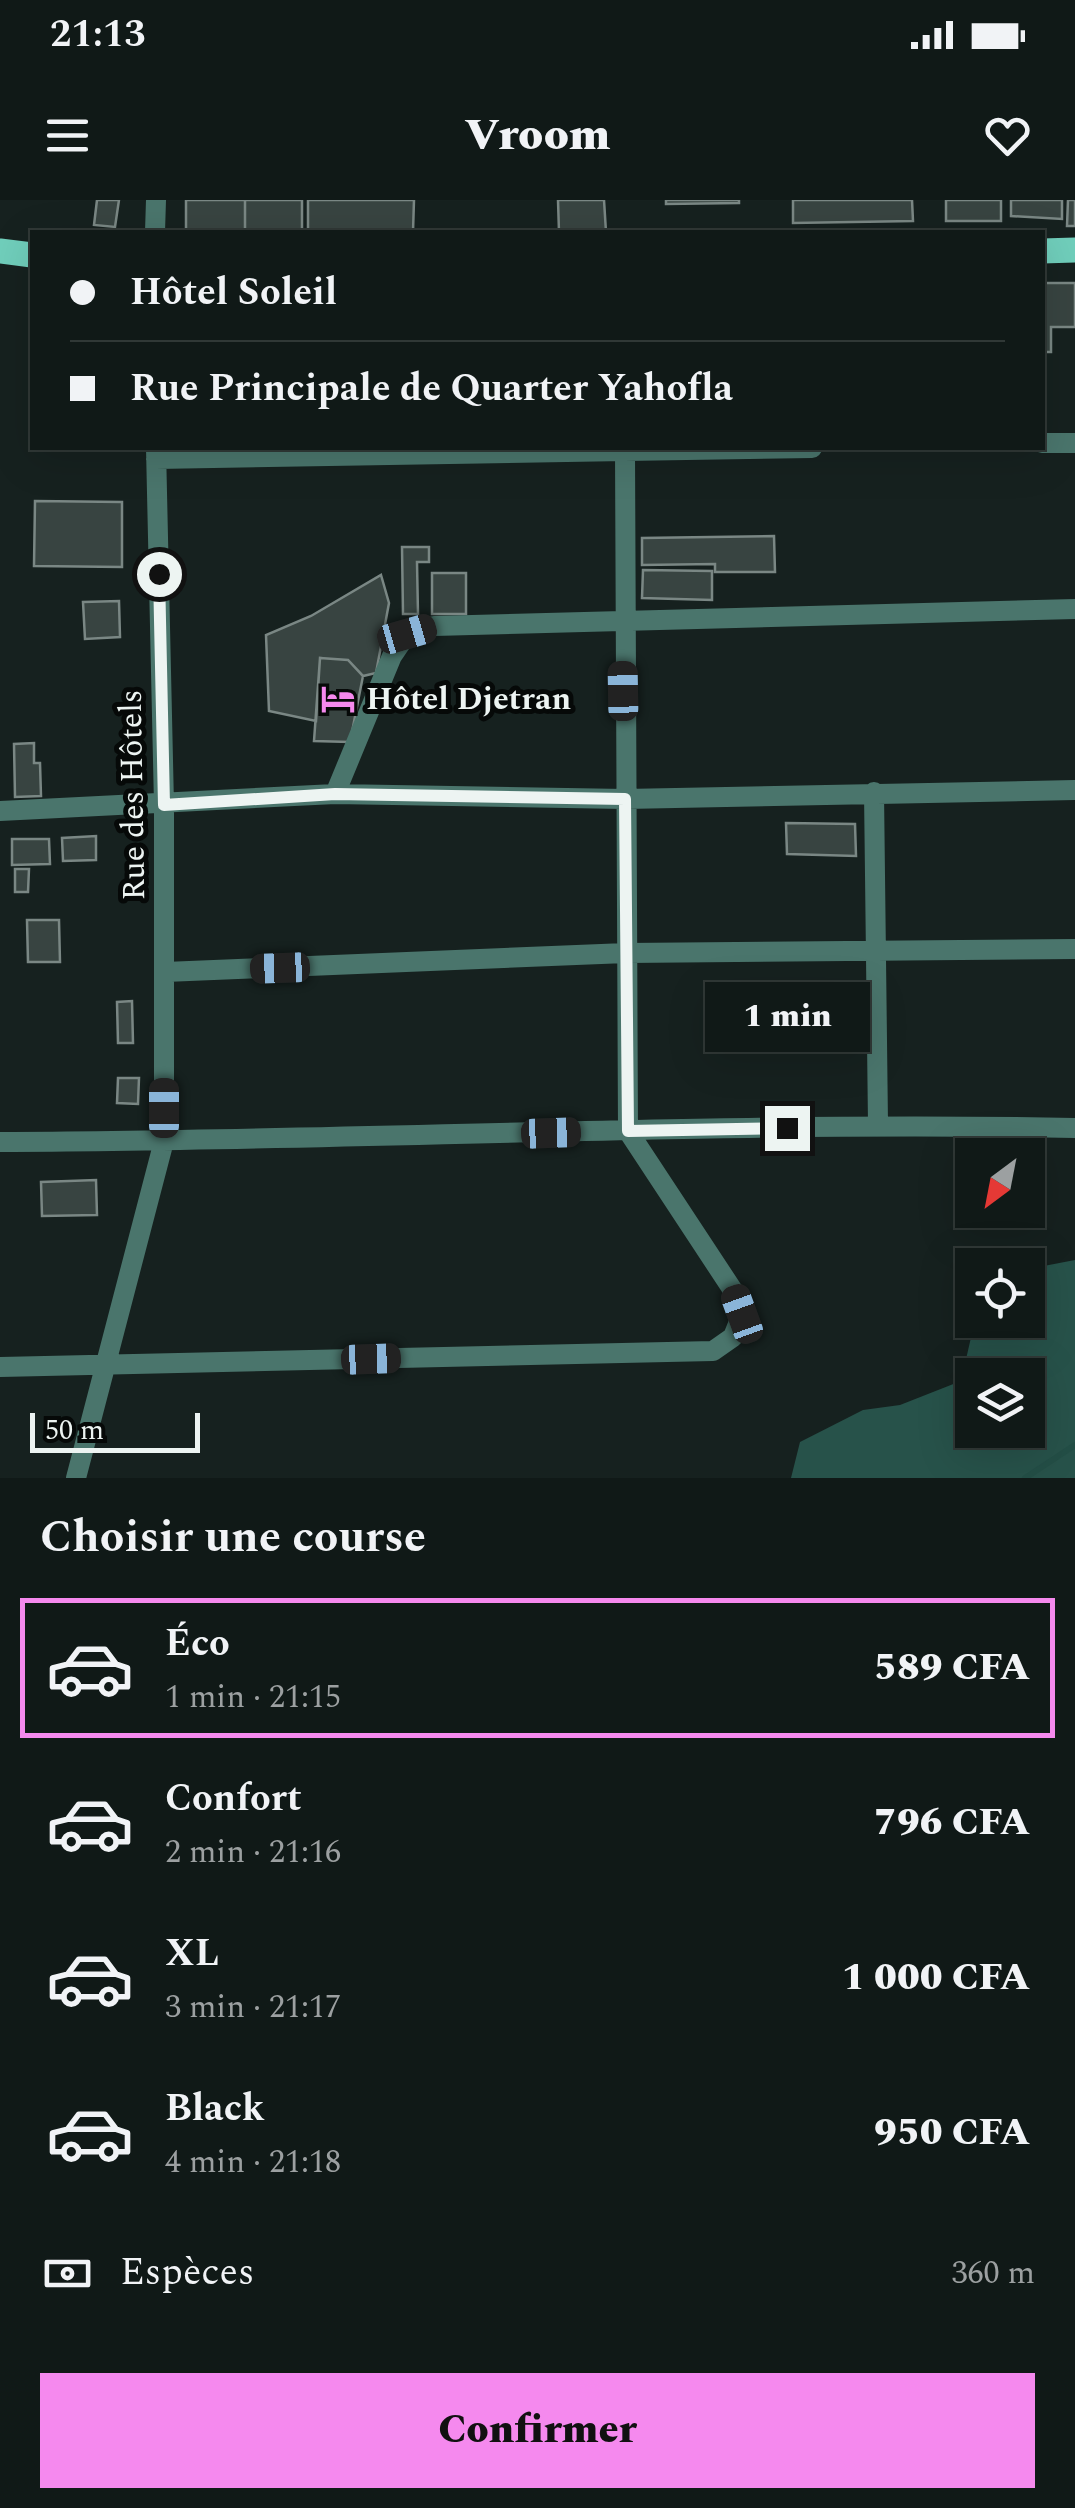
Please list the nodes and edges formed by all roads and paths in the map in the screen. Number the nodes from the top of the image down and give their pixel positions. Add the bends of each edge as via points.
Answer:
1 (156, 200) edge
2 (155, 230) edge
3 (1075, 250) edge
4 (0, 251) edge
5 (1045, 251) edge
6 (30, 255) edge
7 (1075, 442) edge
8 (1045, 443) edge
9 (508, 450) edge
10 (625, 450) edge
11 (156, 453) edge
12 (1075, 609) edge
13 (622, 619) junction
14 (1075, 790) edge
15 (874, 792) junction
16 (335, 794) junction
17 (625, 799) junction
18 (164, 805) junction
19 (0, 810) edge
20 (1075, 949) edge
21 (876, 950) junction
22 (626, 953) junction
23 (165, 972) junction
24 (878, 1124) junction
25 (1075, 1128) edge
26 (628, 1131) junction
27 (0, 1142) edge
28 (164, 1142) junction
29 (105, 1365) junction
30 (0, 1367) edge
31 (76, 1478) edge

1 - 2 street
3 - 5 main road
4 - 6 main road
7 - 8 street
9 - 11 street
10 - 13 street
11 - 18 street, Rue des Hôtels
12 - 13 street
13 - 16 street via 434,626 407,634
13 - 17 street
14 - 15 street
15 - 17 street
15 - 21 street
16 - 17 street
16 - 18 street
17 - 22 street
18 - 19 street
18 - 23 street, Rue des Hôtels
20 - 21 street
21 - 22 street
21 - 24 street
22 - 23 street
22 - 26 street
23 - 28 street, Rue des Hôtels
24 - 25 street
24 - 26 street
26 - 28 street
26 - 29 street via 734,1292 742,1314 733,1337 713,1351
27 - 28 street
28 - 29 street, Rue des Hôtels
29 - 30 street
29 - 31 street, Rue des Hôtels

